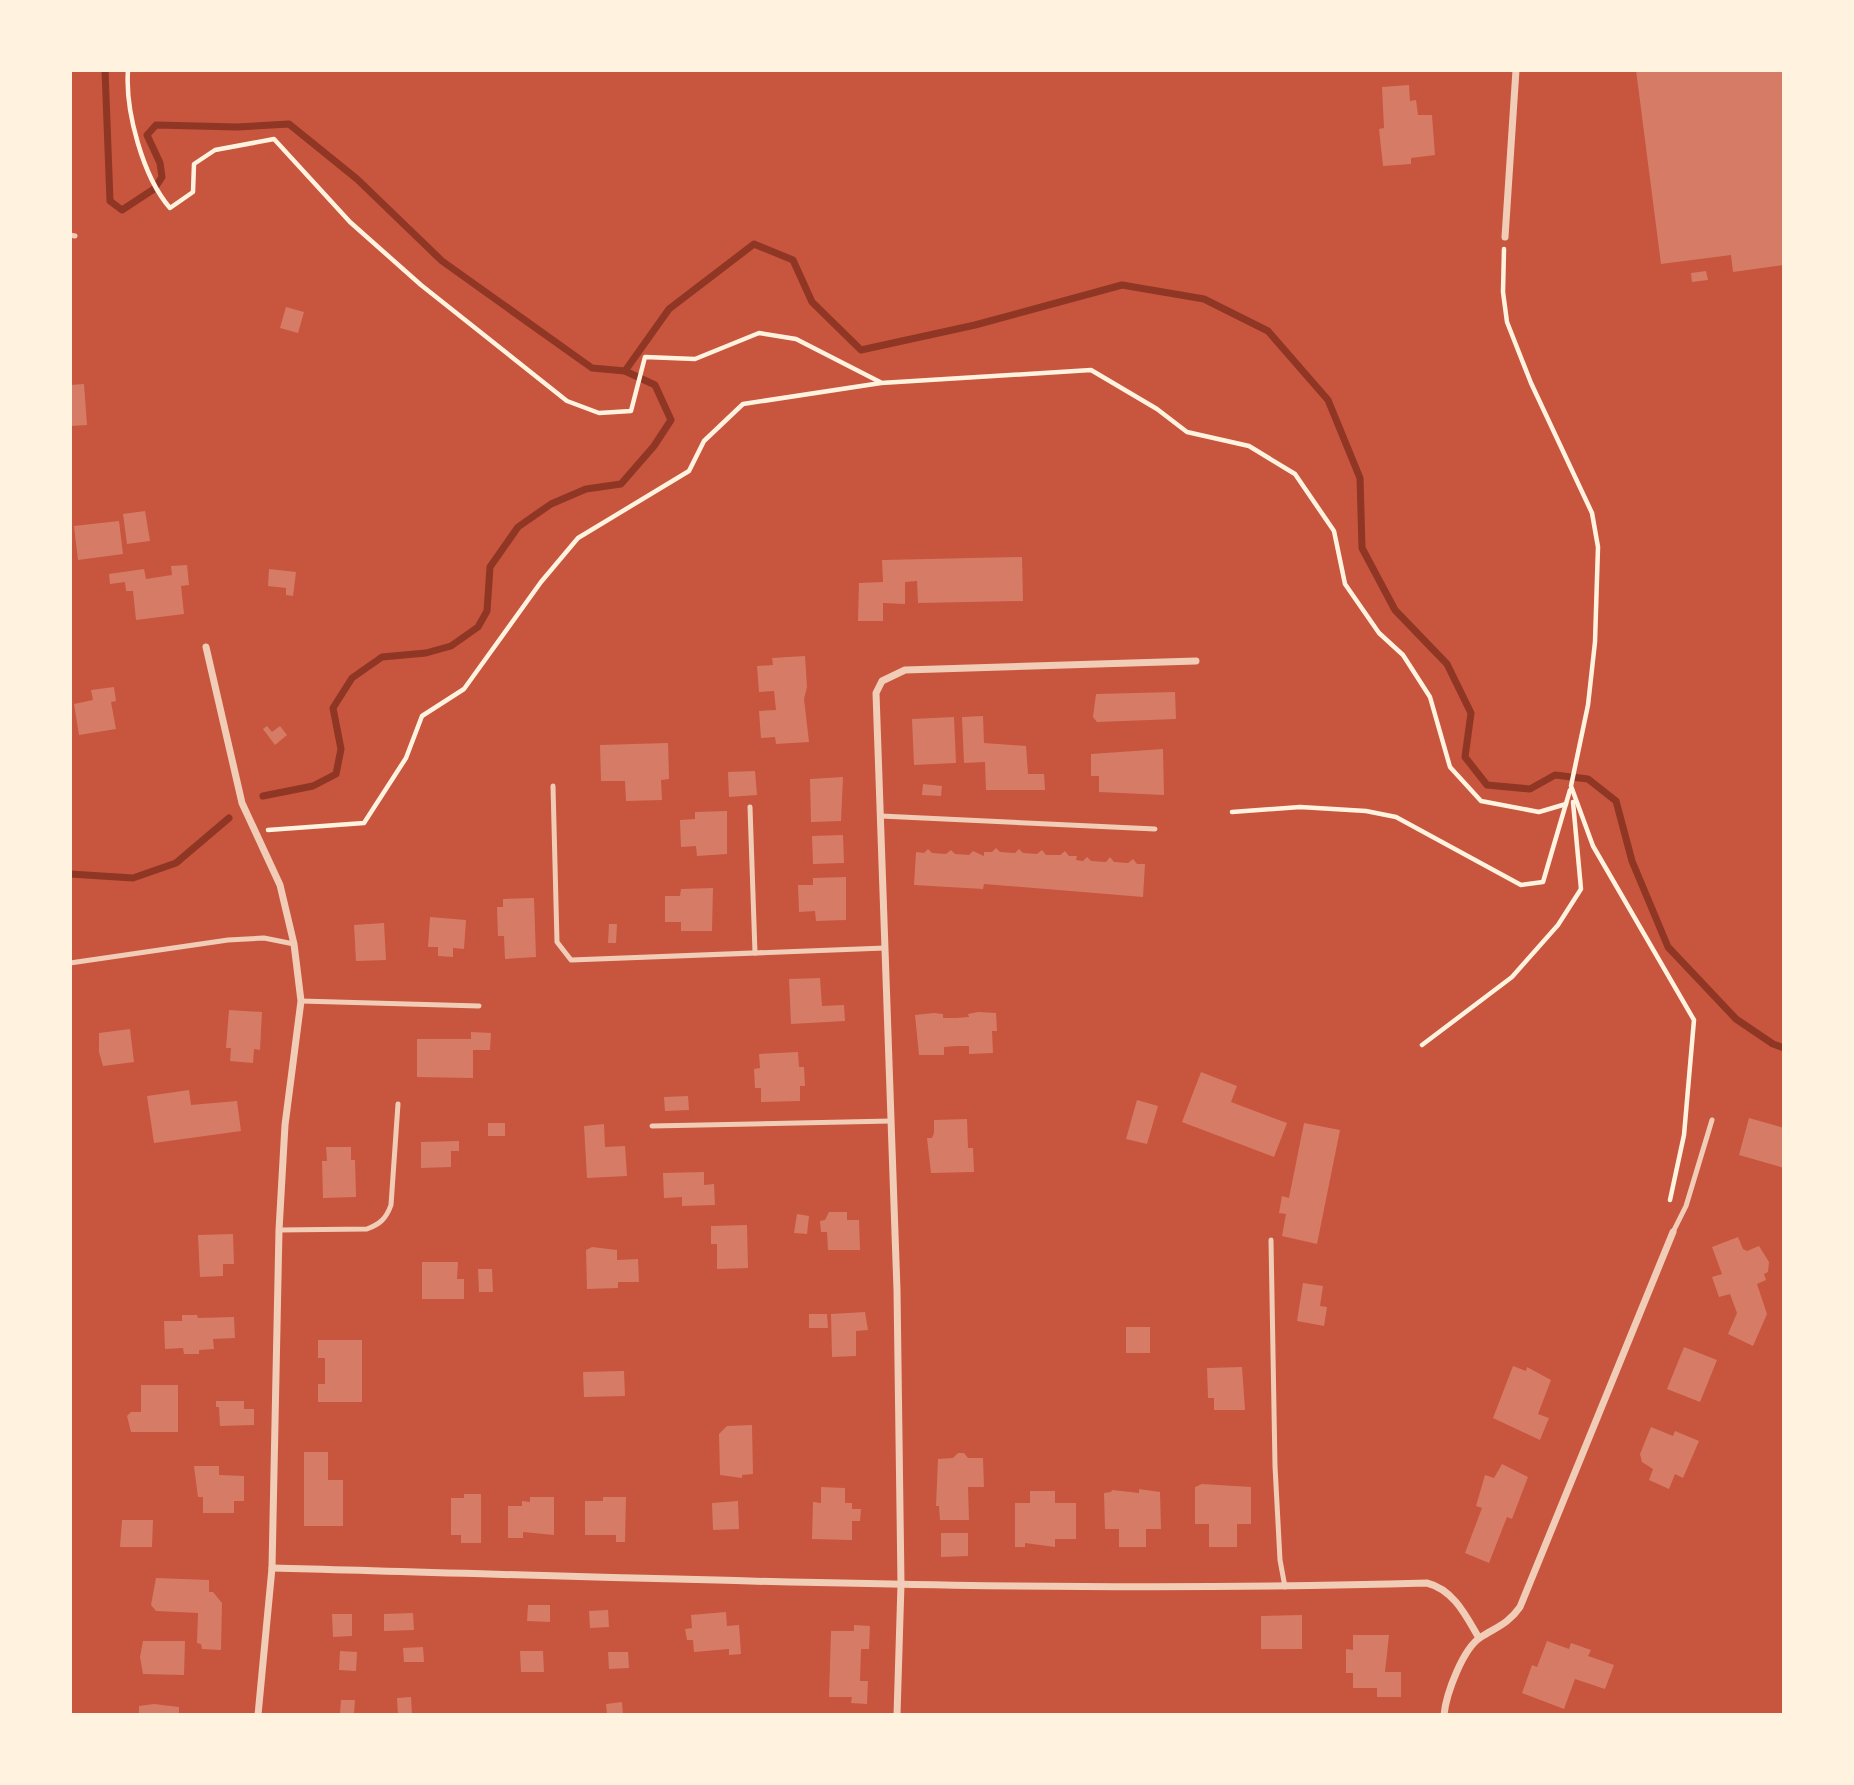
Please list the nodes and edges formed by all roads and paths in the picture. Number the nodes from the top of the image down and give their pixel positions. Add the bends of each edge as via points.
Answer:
1 (128, 70) edge
2 (1516, 70) edge
3 (1505, 237) joint
4 (881, 383) junction
5 (206, 647) dead end
6 (1196, 661) dead end
7 (553, 786) dead end
8 (1571, 786) junction
9 (1573, 797) junction
10 (1566, 804) junction
11 (751, 807) dead end
12 (1232, 812) dead end
13 (881, 816) junction
14 (1155, 829) dead end
15 (254, 831) junction
16 (294, 944) junction
17 (885, 948) junction
18 (755, 953) junction
19 (70, 963) edge
20 (302, 1001) junction
21 (479, 1006) dead end
22 (1422, 1045) dead end
23 (398, 1104) dead end
24 (1712, 1120) dead end
25 (891, 1121) junction
26 (652, 1126) dead end
27 (278, 1230) junction
28 (1673, 1232) junction
29 (1271, 1240) dead end
30 (272, 1568) junction
31 (901, 1584) junction
32 (1285, 1587) junction
33 (1479, 1638) junction
34 (257, 1715) edge
35 (897, 1715) edge
36 (1444, 1715) edge

1 - 4 path via 126,95 154,189 170,208 192,192 194,164 215,150 274,139 350,222 567,401 599,413 631,411 645,357 695,359 759,332 796,339
2 - 3 street
3 - 8 path via 1507,322 1592,513 1598,547 1588,705
4 - 10 path via 1091,370 1187,432 1249,446 1295,474 1334,531 1345,584 1379,633 1403,655 1430,697 1450,767 1481,801 1539,812
4 - 15 path via 743,404 704,441 689,471 578,538 464,689 422,716 405,758 364,823
5 - 15 street via 233,771
6 - 13 street via 893,673 876,693
7 - 18 lane via 558,942 571,960
8 - 9 path
8 - 10 path
9 - 22 path via 1581,889 1559,925 1511,977
9 - 28 path via 1594,846 1695,1020 1684,1135 1669,1204
10 - 12 path via 1543,881 1521,885 1396,817 1300,807
11 - 18 lane
13 - 14 lane
13 - 17 street
15 - 16 street via 280,885
16 - 19 lane via 264,938 228,940
16 - 20 street
17 - 18 lane
17 - 25 street
20 - 21 lane
20 - 27 street via 285,1125
23 - 27 lane via 391,1205 379,1225
24 - 28 lane via 1686,1206
25 - 26 lane
25 - 31 street
27 - 30 street
28 - 33 street via 1520,1607 1498,1629
29 - 32 lane via 1275,1466
30 - 31 street
30 - 34 street
31 - 32 street
31 - 35 street
32 - 33 street via 1427,1583 1441,1587 1452,1598
33 - 36 street via 1454,1679

